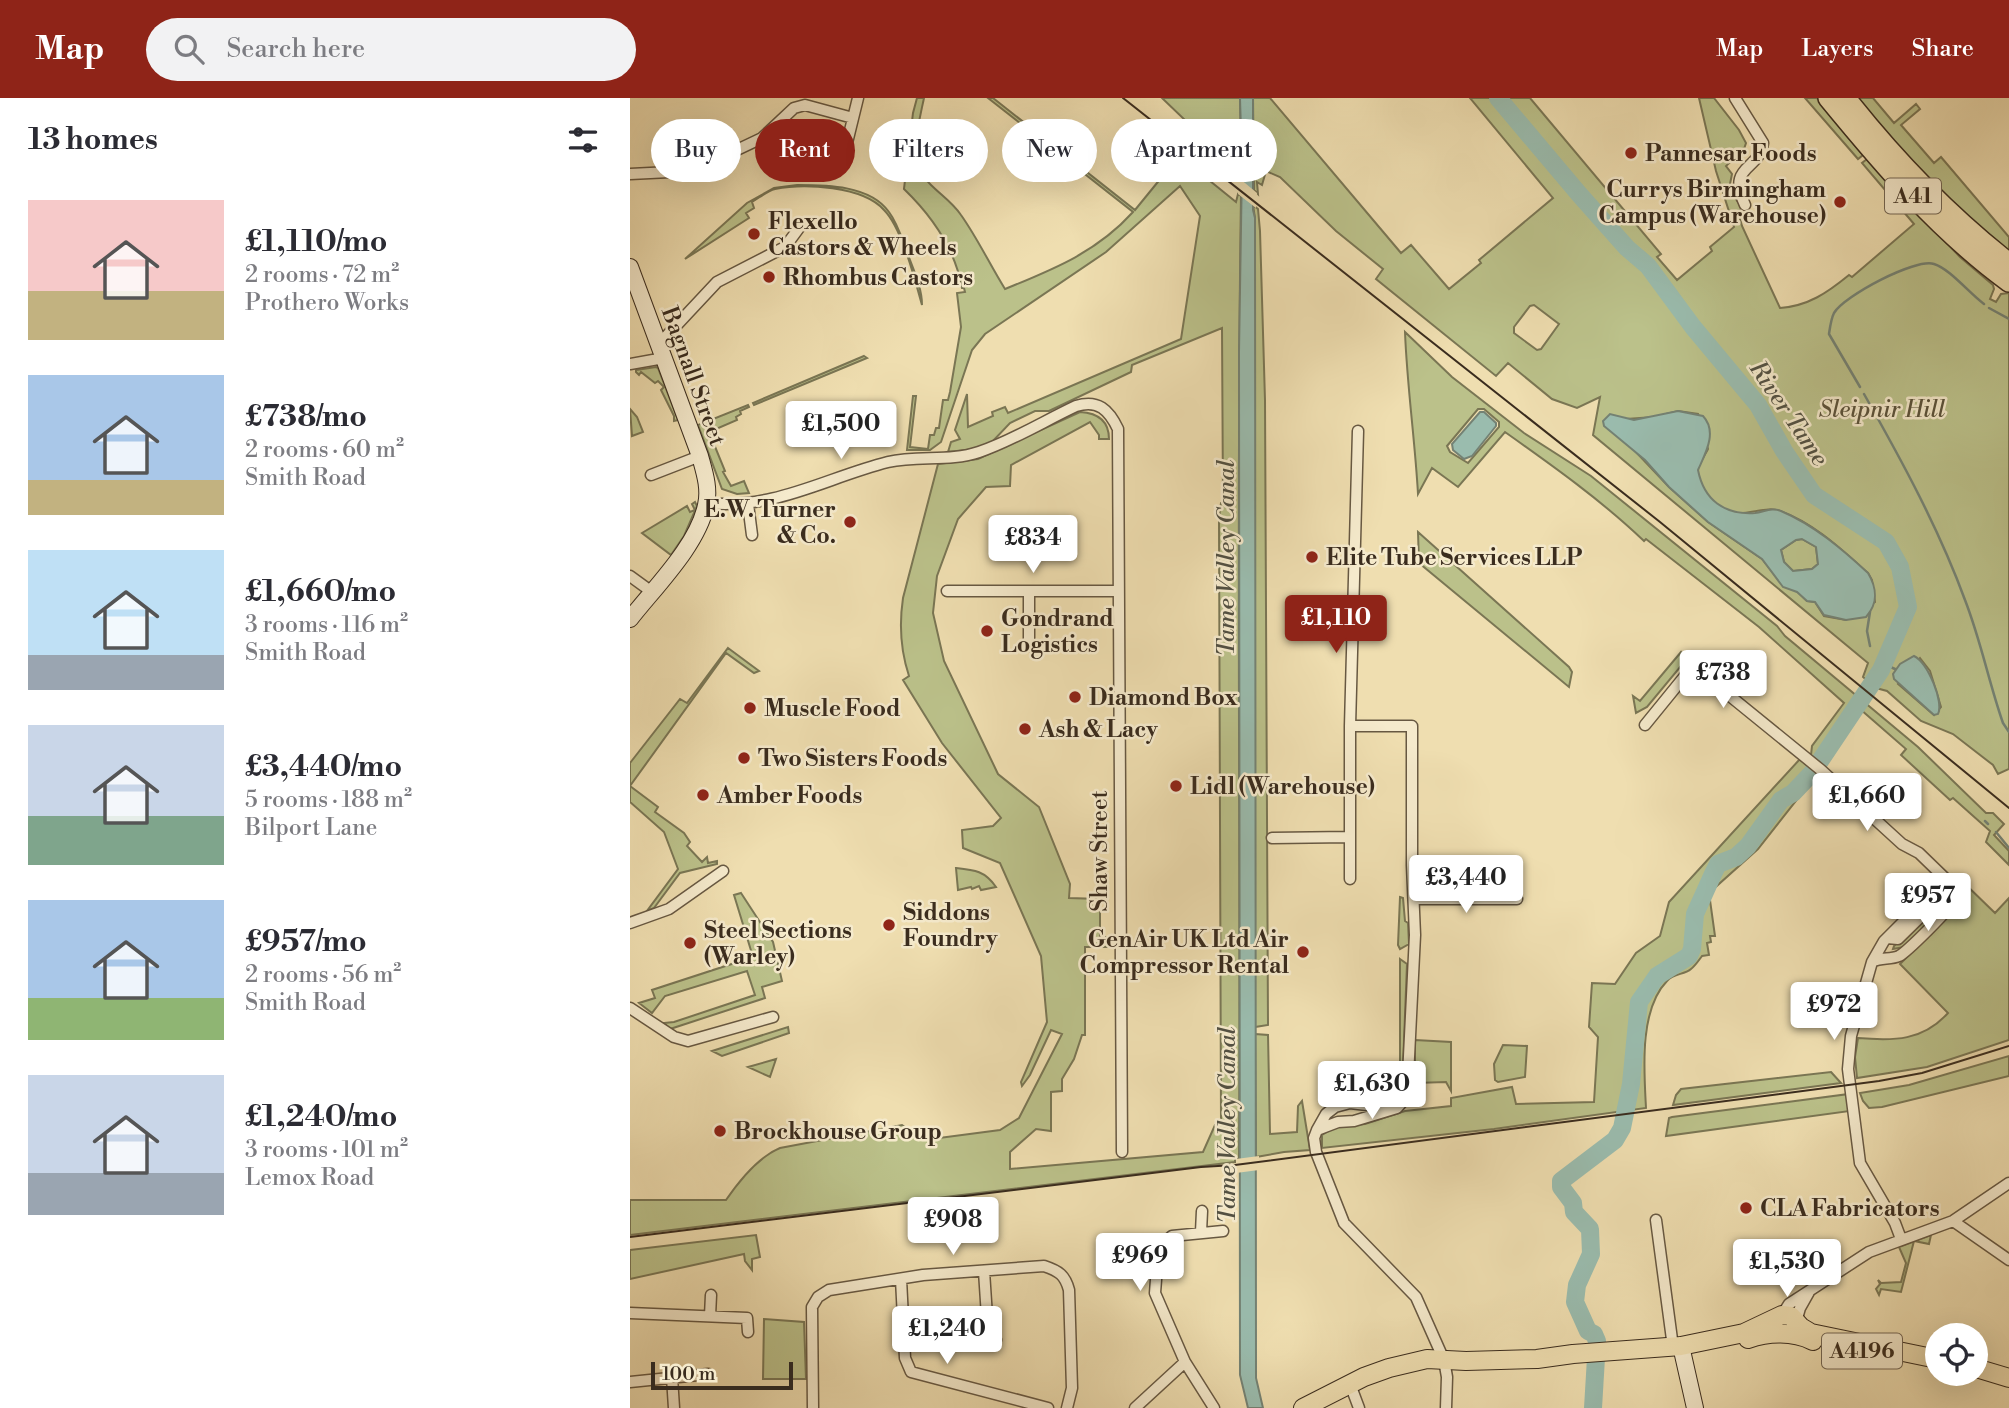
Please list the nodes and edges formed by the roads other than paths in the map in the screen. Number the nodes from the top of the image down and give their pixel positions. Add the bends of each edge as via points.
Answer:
1 (858, 98) edge
2 (1735, 98) edge
3 (1828, 98) edge
4 (1846, 98) edge
5 (853, 118) joint
6 (630, 174) edge
7 (1745, 205) dead end
8 (799, 229) dead end
9 (2009, 263) edge
10 (630, 267) edge
11 (2009, 282) edge
12 (661, 351) junction
13 (630, 364) edge
14 (1358, 431) dead end
15 (700, 456) junction
16 (651, 475) dead end
17 (707, 503) junction
18 (748, 504) junction
19 (752, 535) dead end
20 (630, 576) edge
21 (947, 591) dead end
22 (1029, 591) junction
23 (1118, 591) junction
24 (652, 592) junction
25 (630, 619) edge
26 (1029, 646) dead end
27 (1645, 725) dead end
28 (1350, 726) junction
29 (1272, 838) dead end
30 (1349, 838) junction
31 (723, 871) dead end
32 (1350, 880) dead end
33 (1949, 882) junction
34 (1414, 899) junction
35 (1517, 899) dead end
36 (630, 923) edge
37 (1872, 962) junction
38 (630, 1008) edge
39 (774, 1017) dead end
40 (1397, 1108) junction
41 (1317, 1130) junction
42 (1122, 1152) dead end
43 (2009, 1183) edge
44 (1202, 1212) dead end
45 (1656, 1220) dead end
46 (1953, 1221) junction
47 (1223, 1231) dead end
48 (1201, 1232) junction
49 (1901, 1239) junction
50 (2009, 1259) edge
51 (984, 1271) junction
52 (901, 1279) junction
53 (711, 1295) dead end
54 (630, 1313) edge
55 (710, 1316) junction
56 (1786, 1325) junction
57 (748, 1332) dead end
58 (996, 1340) dead end
59 (1680, 1349) junction
60 (1925, 1357) edge
61 (1444, 1360) junction
62 (1185, 1362) junction
63 (1925, 1362) edge
64 (708, 1374) dead end
65 (1988, 1374) edge
66 (672, 1377) junction
67 (2007, 1378) edge
68 (630, 1382) edge
69 (1354, 1394) edge
70 (674, 1408) edge
71 (813, 1408) edge
72 (1048, 1408) edge
73 (1067, 1408) edge
74 (1135, 1408) edge
75 (1214, 1408) edge
76 (1303, 1408) edge
77 (1319, 1408) edge
78 (1446, 1408) edge
79 (1695, 1408) edge

1 - 5 street
2 - 7 street via 1763,143 1740,176 1738,188
3 - 11 highway, A41 via 1929,214
4 - 9 highway, A41 via 1936,199
5 - 6 street via 805,105 794,108 761,139 701,167
8 - 12 street via 785,247 717,282
10 - 12 street, Bagnall Street
12 - 13 street
12 - 15 street, Bagnall Street
14 - 28 street
15 - 16 street
15 - 17 street, Bagnall Street
17 - 18 street, Shaw Street
17 - 24 street via 690,543
18 - 19 street
18 - 23 street, Shaw Street via 909,458 978,453 1076,406 1097,405 1112,416 1118,429
20 - 24 street
21 - 22 street
22 - 23 street
22 - 26 street
23 - 42 street, Shaw Street
24 - 25 street
27 - 33 street via 1693,666 1808,758
28 - 30 street
28 - 34 street via 1412,726
29 - 30 street
30 - 32 street
31 - 36 street via 668,908
33 - 37 street via 1887,937
33 - 37 street via 1953,904 1904,953
34 - 35 street
34 - 40 street via 1409,1089
37 - 49 street via 1851,1036 1848,1069 1860,1163
38 - 39 street via 688,1041
40 - 41 street
40 - 41 street via 1350,1103 1335,1107
41 - 61 street via 1316,1152 1344,1223 1416,1297
43 - 46 street
44 - 48 street
45 - 59 street
46 - 49 street
46 - 50 street
47 - 48 street
48 - 62 street via 1172,1236 1153,1252 1155,1293
49 - 56 street via 1869,1252 1789,1304
51 - 52 street
51 - 58 street via 988,1332
51 - 73 street via 1044,1266 1067,1281 1072,1388
52 - 71 street via 829,1290 818,1297 810,1322
52 - 72 street via 905,1358 911,1373
53 - 55 street
54 - 55 street
55 - 57 street via 747,1318
56 - 59 main road, A4196 via 1768,1333
56 - 60 main road, A4196
56 - 63 main road, A4196
59 - 61 main road, A4196
59 - 79 street
61 - 69 main road, A4196 via 1385,1377
61 - 78 street
62 - 74 street
62 - 75 street
64 - 66 street
65 - 67 main road
66 - 68 street
66 - 70 street
69 - 76 main road, A4196
69 - 77 main road, A4196

